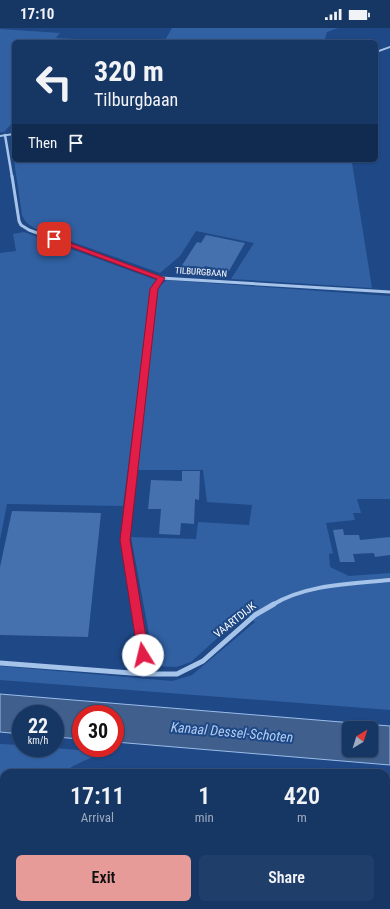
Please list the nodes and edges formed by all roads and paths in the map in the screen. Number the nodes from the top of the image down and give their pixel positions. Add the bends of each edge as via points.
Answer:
1 (390, 47) edge
2 (378, 51) edge
3 (12, 134) edge
4 (2, 135) edge
5 (161, 278) junction
6 (390, 292) edge
7 (390, 580) edge
8 (0, 663) edge
9 (144, 674) junction

1 - 2 street
3 - 4 street
4 - 5 street, TILBURGBAAN via 21,225
5 - 6 street, TILBURGBAAN
5 - 9 street via 154,289 125,540
7 - 9 street, VAARTDIJK via 322,587 284,598 255,615 203,661 177,674
8 - 9 street, VAARTDIJK

